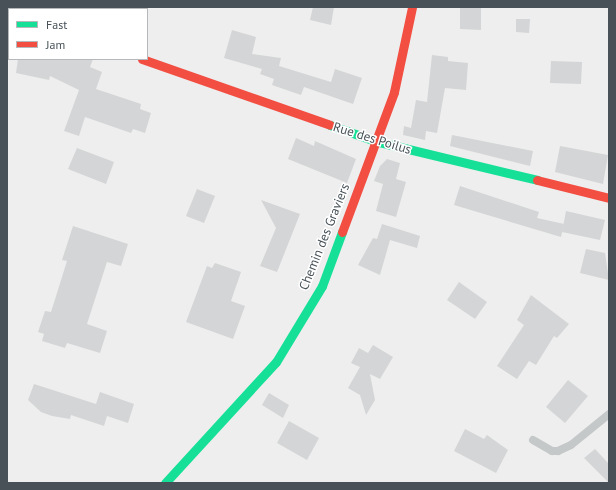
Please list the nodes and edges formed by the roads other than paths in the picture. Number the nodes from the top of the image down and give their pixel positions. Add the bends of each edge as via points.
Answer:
1 (412, 7) edge
2 (145, 60) edge
3 (375, 142) junction
4 (609, 198) edge
5 (609, 414) edge
6 (533, 440) dead end
7 (165, 483) edge

1 - 3 street, Chemin des Graviers via 394,92
2 - 3 street, Rue des Poilus
3 - 4 street, Rue des Poilus
3 - 7 street, Chemin des Graviers via 322,286 280,356
5 - 6 lane via 571,445 558,451 552,451

